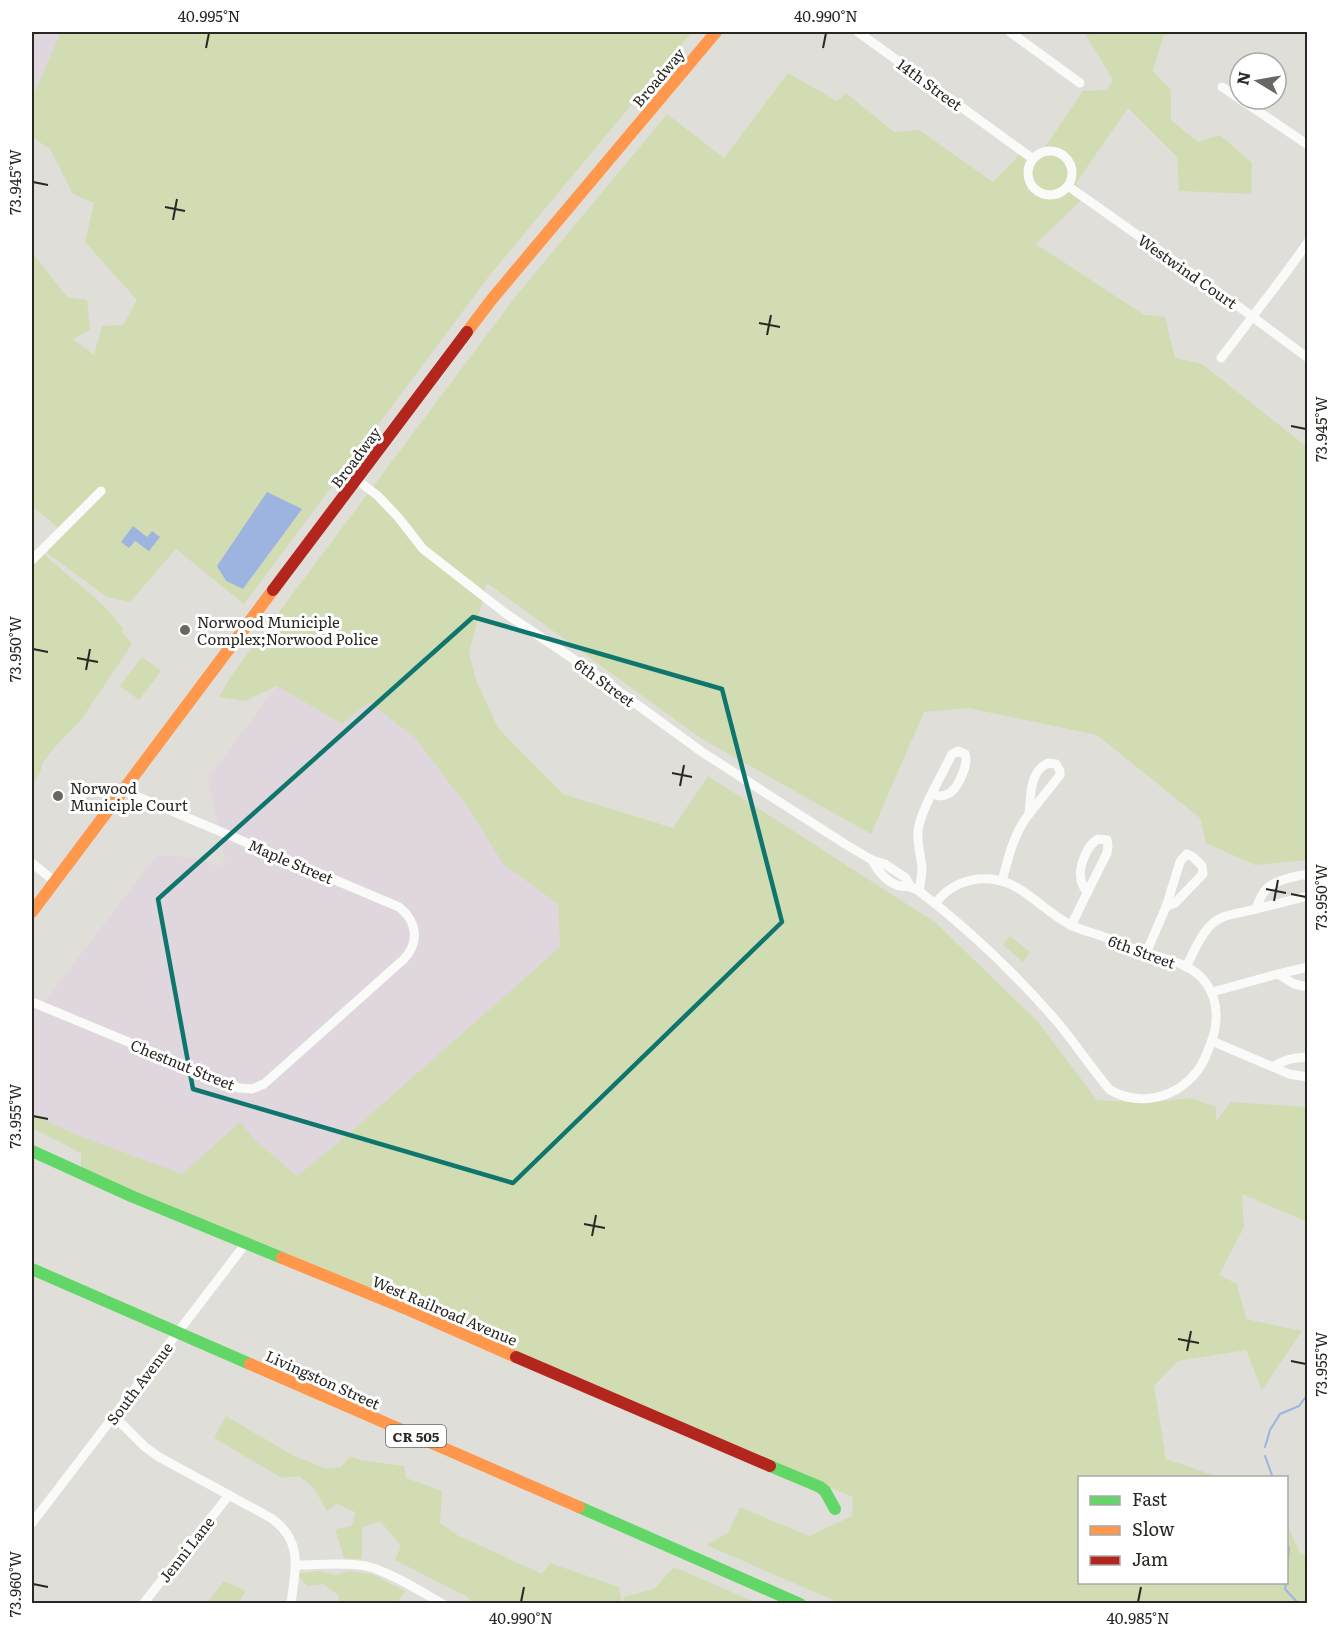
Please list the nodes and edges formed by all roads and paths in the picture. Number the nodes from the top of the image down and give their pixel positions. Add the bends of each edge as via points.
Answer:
1 (716, 32) edge
2 (858, 32) edge
3 (1010, 32) edge
4 (1080, 83) dead end
5 (1222, 87) dead end
6 (1228, 91) edge
7 (1258, 111) edge
8 (1308, 145) edge
9 (1033, 159) junction
10 (1068, 186) junction
11 (1308, 242) edge
12 (1253, 317) junction
13 (1221, 358) dead end
14 (1308, 358) edge
15 (357, 480) junction
16 (101, 491) dead end
17 (32, 560) edge
18 (122, 790) junction
19 (933, 794) junction
20 (1029, 814) junction
21 (32, 863) edge
22 (1308, 875) edge
23 (54, 881) junction
24 (1002, 881) junction
25 (915, 889) junction
26 (1087, 893) junction
27 (1308, 896) edge
28 (935, 904) junction
29 (1166, 908) junction
30 (1256, 909) junction
31 (32, 912) edge
32 (1071, 926) junction
33 (1146, 953) junction
34 (401, 962) joint
35 (1186, 967) junction
36 (1308, 967) edge
37 (1278, 974) junction
38 (1308, 987) edge
39 (1212, 992) junction
40 (32, 1002) edge
41 (1212, 1041) junction
42 (1308, 1057) edge
43 (1273, 1067) junction
44 (1308, 1077) edge
45 (32, 1151) edge
46 (246, 1243) junction
47 (32, 1269) edge
48 (178, 1332) junction
49 (114, 1416) junction
50 (229, 1495) junction
51 (835, 1509) dead end
52 (34, 1516) edge
53 (295, 1565) junction
54 (143, 1604) edge
55 (291, 1604) edge
56 (443, 1604) edge
57 (800, 1604) edge

1 - 15 street, Broadway via 492,299
2 - 9 street, 14th Street
3 - 4 street
5 - 6 street
7 - 8 street
9 - 10 street via 1046,152 1066,158 1072,172
9 - 10 street via 1028,172 1036,191 1056,195
10 - 12 street, Westwind Court
11 - 12 street
12 - 13 street
12 - 14 street, Westwind Court
15 - 18 street, Broadway
15 - 25 street, 6th Street via 378,496 423,549 504,613 702,752 872,860 885,864
16 - 17 street
18 - 23 street, Broadway
18 - 34 street, Maple Street via 399,907 410,917 415,931 413,947
19 - 19 street via 952,754 965,753 965,767 953,790 943,796
19 - 25 street via 919,826 922,867
20 - 20 street via 1059,775 1056,764 1048,763 1035,776
20 - 24 street via 1017,831
21 - 23 street
22 - 30 street via 1276,881 1261,895
23 - 31 street, Broadway
24 - 28 street, 6th Street via 979,879 958,884
24 - 32 street, 6th Street via 1022,890
25 - 28 street, 6th Street
26 - 26 street via 1107,853 1108,843 1104,839 1094,842 1082,864 1081,879
26 - 32 street
27 - 30 street
28 - 41 street, 6th Street via 1021,981 1115,1093 1140,1099 1169,1094 1194,1076
29 - 29 street via 1180,862 1190,855 1202,866 1203,874
29 - 33 street
30 - 35 street via 1227,915 1215,922
32 - 33 street, 6th Street
33 - 35 street, 6th Street
34 - 40 street, Chestnut Street via 264,1084 252,1089 239,1088
35 - 39 street, 6th Street
36 - 37 street
37 - 38 street
37 - 39 street
39 - 41 street, 6th Street via 1217,1017
41 - 43 street
42 - 43 street via 1290,1058
43 - 44 street
45 - 46 street, West Railroad Avenue
46 - 48 street, South Avenue
46 - 51 street, West Railroad Avenue via 820,1487
47 - 48 street, Livingston Street / CR 505
48 - 49 street, South Avenue
48 - 57 street, Livingston Street / CR 505
49 - 50 street via 159,1457
49 - 52 street, South Avenue
50 - 53 street via 280,1524 292,1540
50 - 54 street, Jenni Lane
53 - 55 street
53 - 56 street via 369,1567

